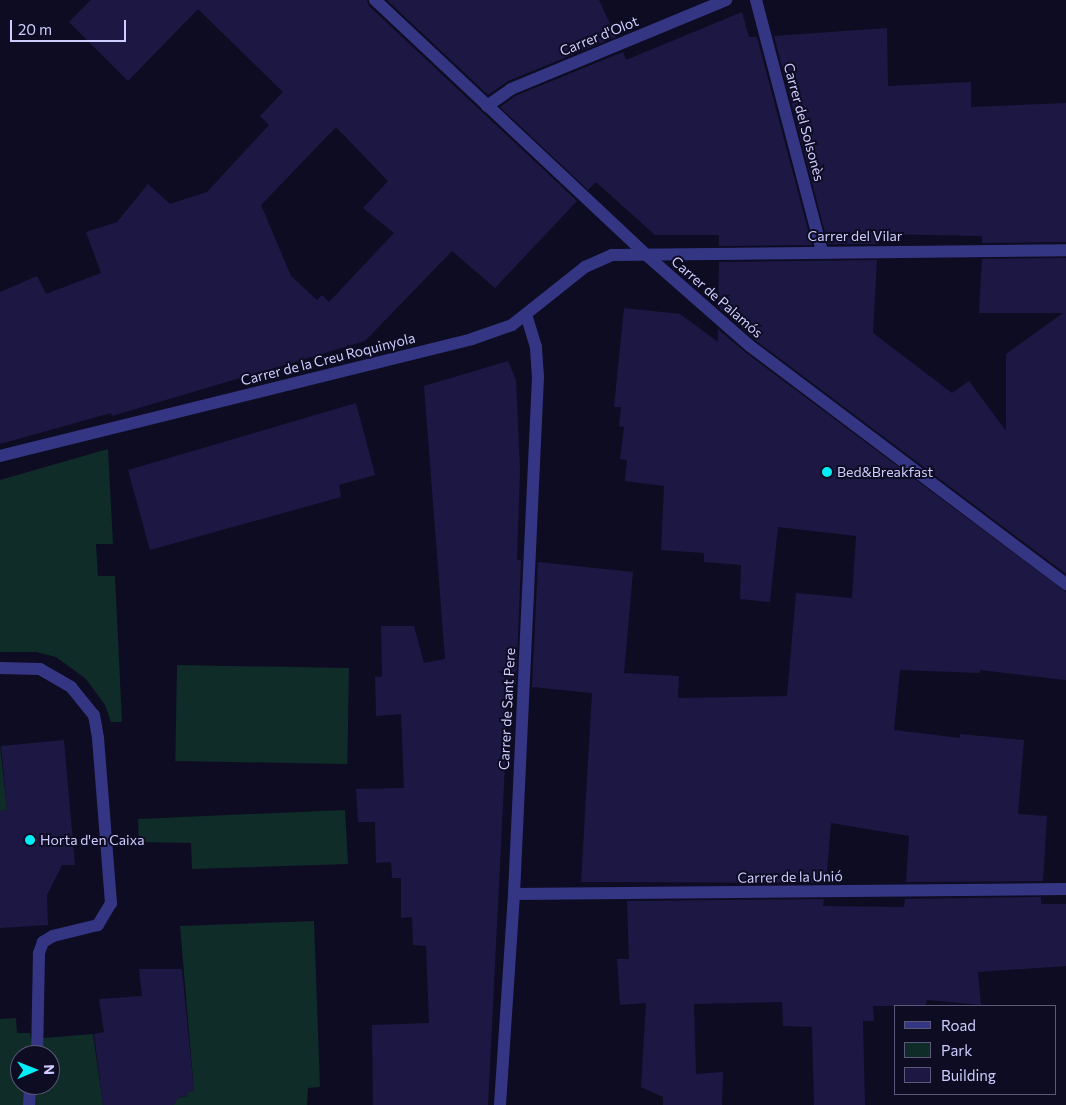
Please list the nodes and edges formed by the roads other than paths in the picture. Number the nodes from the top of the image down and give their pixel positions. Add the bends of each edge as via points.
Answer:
1 (375, 0) edge
2 (726, 0) edge
3 (756, 0) edge
4 (487, 106) junction
5 (1066, 250) edge
6 (822, 252) junction
7 (644, 254) junction
8 (526, 315) junction
9 (0, 456) edge
10 (1066, 584) edge
11 (0, 668) edge
12 (1066, 889) edge
13 (514, 894) junction
14 (37, 1045) edge
15 (500, 1105) edge

1 - 4 street, Carrer de Palamós
2 - 4 street, Carrer d'Olot via 511,89
3 - 6 street, Carrer del Solsonès
4 - 7 street, Carrer de Palamós
5 - 6 street, Carrer del Vilar
6 - 7 street, Carrer del Vilar
7 - 8 street, Carrer de la Creu Roquinyola via 612,256 585,268
7 - 10 street, Carrer de Palamós via 750,346
8 - 9 street, Carrer de la Creu Roquinyola via 512,325 472,339
8 - 13 street, Carrer de Sant Pere via 536,347 538,377
11 - 14 street via 40,669 71,687 94,715 101,766 111,903 98,925 53,936 43,942 38,953
12 - 13 street, Carrer de la Unió
13 - 15 street, Carrer de Sant Pere

